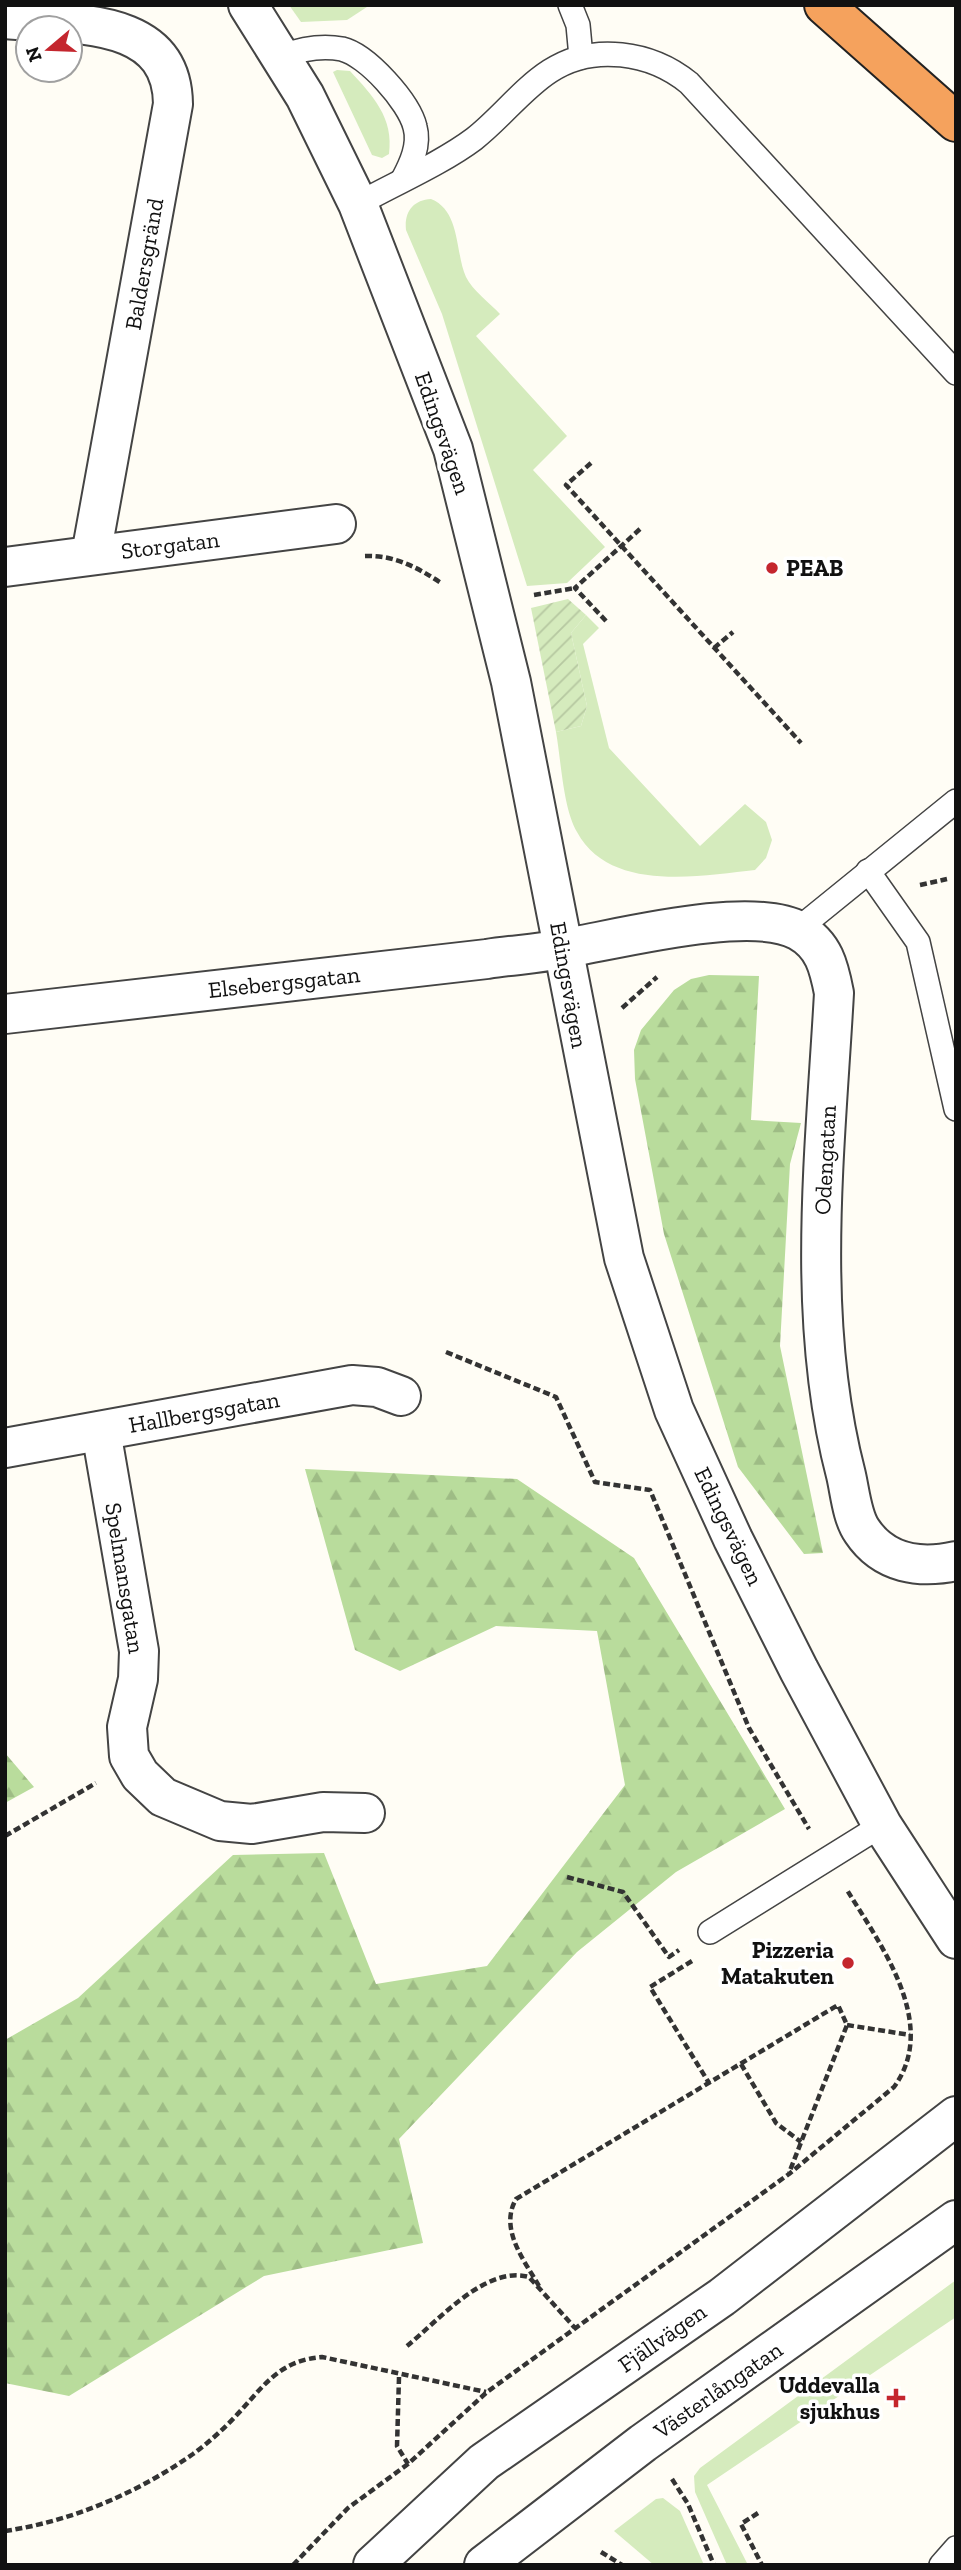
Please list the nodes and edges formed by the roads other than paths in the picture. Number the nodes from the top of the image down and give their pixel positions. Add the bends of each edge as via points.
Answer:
1 (248, 5) edge
2 (570, 5) edge
3 (824, 5) edge
4 (5, 19) edge
5 (282, 56) junction
6 (581, 57) junction
7 (924, 97) junction
8 (956, 122) edge
9 (956, 136) edge
10 (403, 179) junction
11 (358, 204) junction
12 (956, 373) edge
13 (336, 524) dead end
14 (91, 555) junction
15 (5, 566) edge
16 (956, 802) edge
17 (868, 871) junction
18 (797, 930) junction
19 (562, 949) junction
20 (5, 1014) edge
21 (956, 1109) edge
22 (401, 1396) dead end
23 (101, 1431) junction
24 (5, 1448) edge
25 (956, 1561) edge
26 (366, 1813) dead end
27 (882, 1825) junction
28 (921, 1884) junction
29 (956, 1907) edge
30 (710, 1932) dead end
31 (956, 1939) edge
32 (956, 2116) edge
33 (956, 2220) edge
34 (373, 2565) edge
35 (484, 2565) edge

1 - 5 street, Edingsvägen
2 - 6 lane via 579,25
3 - 7 highway
4 - 14 street, Baldersgränd via 86,26 132,36 149,46 170,74 173,104
5 - 10 lane via 302,49 341,49 371,66 408,111 415,128 412,162
5 - 11 street, Edingsvägen
6 - 10 lane via 548,72 473,139
6 - 12 lane via 638,57 673,70 689,83
7 - 8 highway
7 - 9 highway
10 - 11 lane
11 - 19 street, Edingsvägen via 456,463 508,669
13 - 14 street, Storgatan
14 - 15 street, Storgatan
16 - 17 lane
17 - 18 lane
17 - 21 lane via 918,942
18 - 19 street via 720,923 634,933
18 - 25 street, Odengatan via 817,945 829,966 834,993 820,1252 824,1362 841,1458 860,1529 870,1540 896,1561 932,1566
19 - 20 street, Elsebergsgatan
19 - 27 street, Edingsvägen via 624,1258 670,1399 733,1539
22 - 23 street, Hallbergsgatan via 377,1387 352,1385
23 - 24 street, Hallbergsgatan
23 - 26 street, Spelmansgatan via 139,1651 127,1727 129,1756 140,1775 163,1797 220,1821 252,1824 323,1812
27 - 28 street, Edingsvägen
27 - 30 lane
28 - 29 street
28 - 31 street, Edingsvägen
32 - 34 street, Fjällvägen via 722,2297 484,2462
33 - 35 street, Västerlångatan via 643,2443

